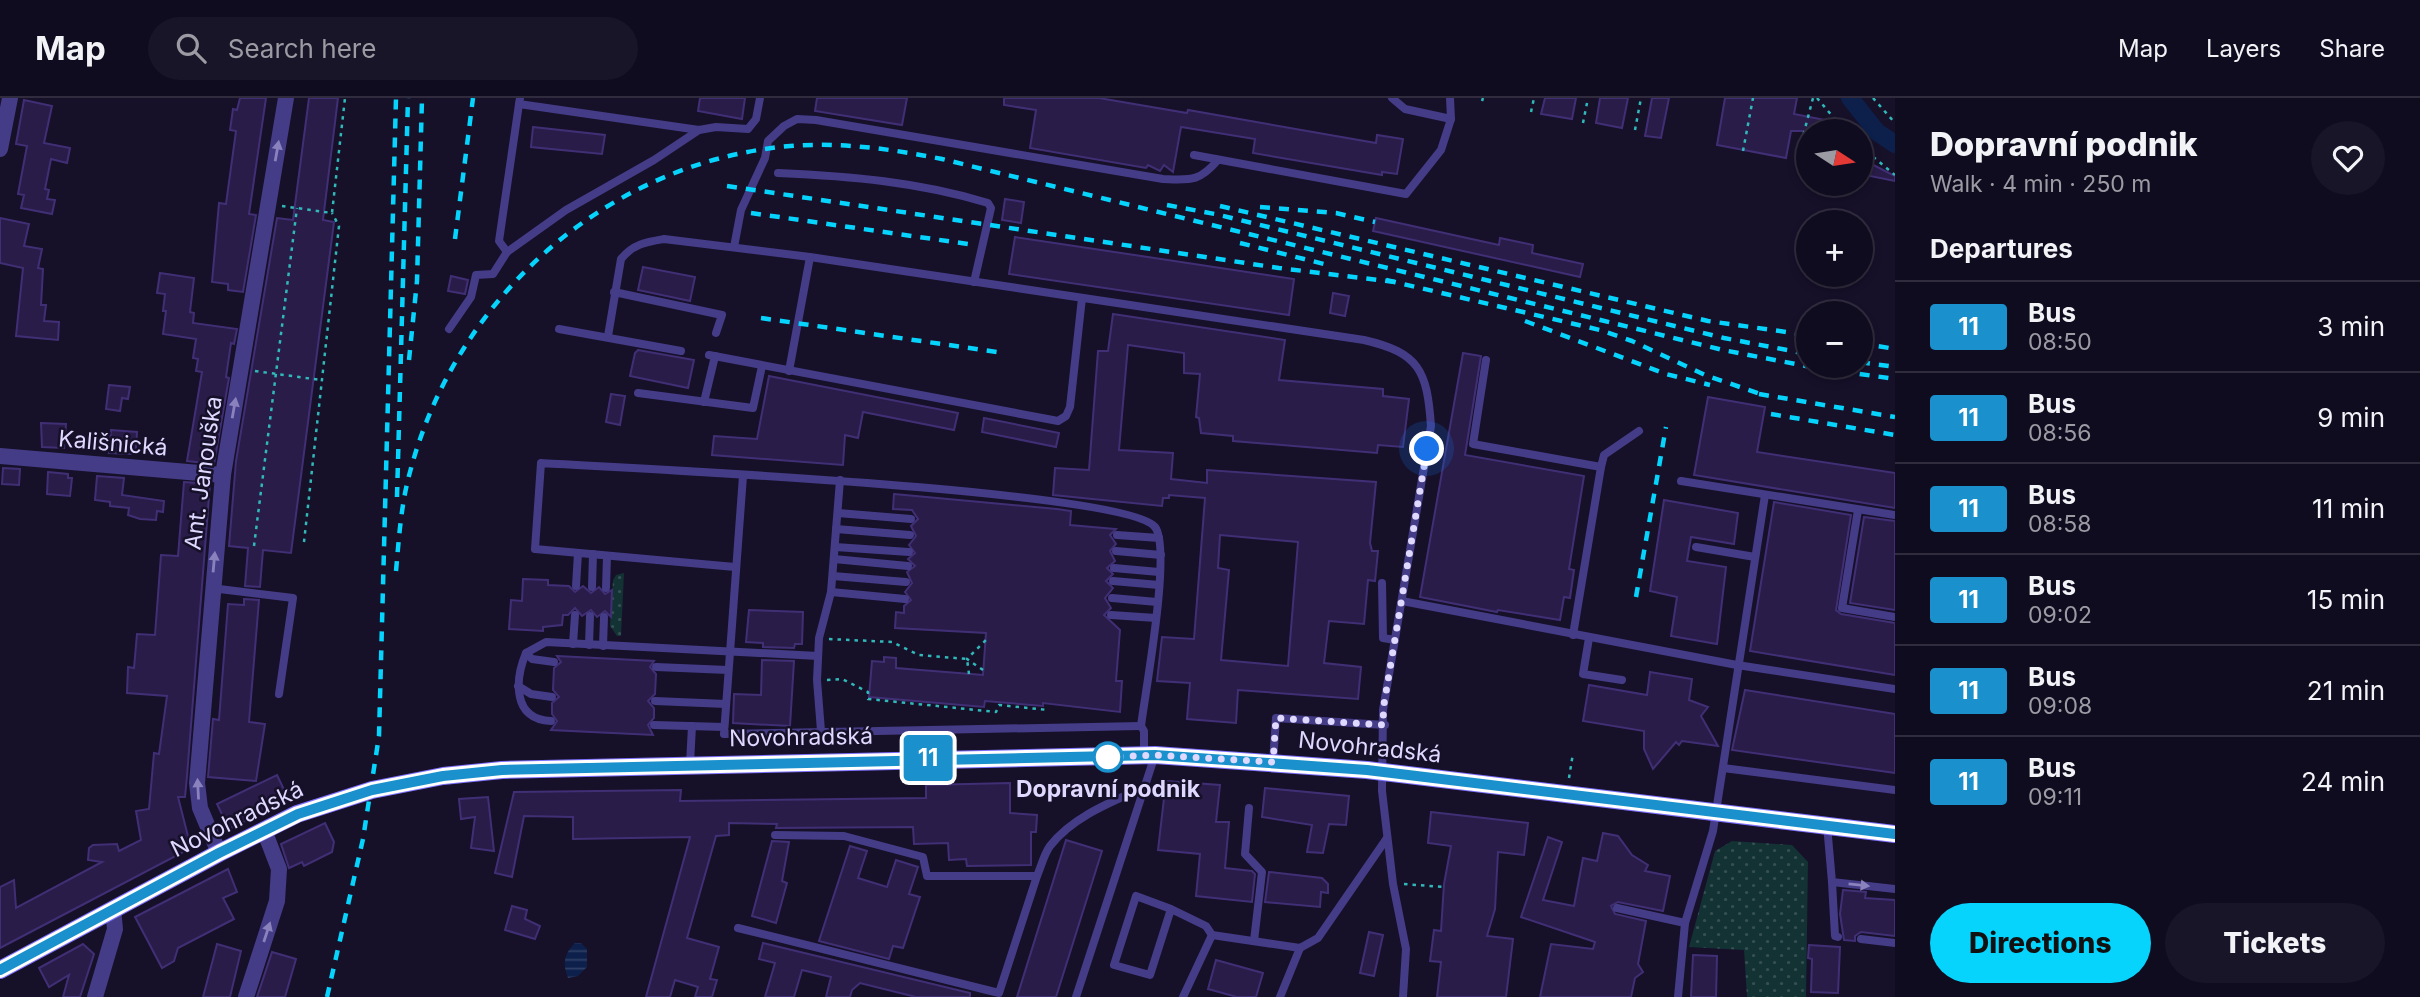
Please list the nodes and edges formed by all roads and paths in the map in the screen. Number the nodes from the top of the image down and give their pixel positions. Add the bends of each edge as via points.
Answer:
1 (10, 98) edge
2 (286, 98) edge
3 (345, 98) edge
4 (760, 98) edge
5 (1392, 98) edge
6 (1450, 98) edge
7 (1534, 98) edge
8 (1588, 98) edge
9 (1641, 98) edge
10 (1753, 98) edge
11 (1815, 98) edge
12 (1873, 98) edge
13 (519, 101) edge
14 (1531, 111) dead end
15 (1451, 119) junction
16 (1809, 119) edge
17 (1834, 119) edge
18 (1583, 123) dead end
19 (1895, 123) edge
20 (699, 130) junction
21 (1635, 130) dead end
22 (0, 149) edge
23 (1743, 151) dead end
24 (1194, 155) dead end
25 (1873, 158) edge
26 (1218, 160) junction
27 (778, 173) dead end
28 (1895, 175) edge
29 (268, 204) junction
30 (297, 208) junction
31 (332, 213) junction
32 (734, 247) junction
33 (507, 252) junction
34 (810, 257) junction
35 (974, 282) junction
36 (614, 292) junction
37 (1082, 298) junction
38 (449, 329) dead end
39 (559, 329) dead end
40 (716, 333) dead end
41 (608, 336) junction
42 (681, 351) dead end
43 (1486, 360) dead end
44 (762, 366) junction
45 (241, 369) junction
46 (789, 371) junction
47 (276, 374) junction
48 (322, 380) junction
49 (638, 393) dead end
50 (755, 396) junction
51 (765, 398) dead end
52 (704, 402) junction
53 (1639, 431) dead end
54 (0, 456) edge
55 (1601, 467) junction
56 (223, 475) junction
57 (743, 476) junction
58 (840, 480) junction
59 (1681, 481) dead end
60 (1765, 495) junction
61 (1858, 510) junction
62 (838, 513) junction
63 (1895, 515) edge
64 (911, 519) dead end
65 (836, 529) junction
66 (910, 535) dead end
67 (1117, 536) dead end
68 (1159, 538) junction
69 (304, 542) dead end
70 (254, 546) dead end
71 (835, 547) junction
72 (1696, 547) dead end
73 (1116, 551) dead end
74 (909, 552) dead end
75 (578, 553) junction
76 (593, 554) junction
77 (1161, 555) junction
78 (607, 556) junction
79 (1755, 557) junction
80 (834, 559) junction
81 (908, 566) dead end
82 (735, 567) junction
83 (1114, 568) dead end
84 (1160, 572) junction
85 (832, 576) junction
86 (1114, 581) dead end
87 (906, 582) dead end
88 (1382, 583) dead end
89 (1158, 585) junction
90 (576, 586) dead end
91 (592, 587) dead end
92 (606, 588) dead end
93 (211, 589) junction
94 (831, 592) junction
95 (1112, 598) dead end
96 (905, 599) dead end
97 (1402, 601) junction
98 (1157, 602) junction
99 (575, 615) dead end
100 (1111, 615) dead end
101 (590, 616) dead end
102 (604, 617) dead end
103 (1895, 617) edge
104 (1156, 618) junction
105 (1573, 635) junction
106 (819, 638) junction
107 (1589, 638) junction
108 (985, 639) dead end
109 (1395, 640) junction
110 (573, 644) junction
111 (589, 645) junction
112 (603, 646) junction
113 (526, 653) junction
114 (729, 653) junction
115 (818, 656) junction
116 (967, 659) junction
117 (554, 662) dead end
118 (1737, 665) junction
119 (656, 667) dead end
120 (728, 670) junction
121 (983, 670) dead end
122 (969, 674) dead end
123 (817, 680) junction
124 (1622, 680) dead end
125 (517, 687) junction
126 (1895, 689) edge
127 (279, 694) dead end
128 (552, 697) dead end
129 (655, 701) dead end
130 (726, 704) junction
131 (1048, 710) dead end
132 (551, 721) dead end
133 (654, 725) dead end
134 (1384, 725) junction
135 (692, 726) junction
136 (1141, 726) junction
137 (724, 727) junction
138 (821, 731) junction
139 (1573, 753) dead end
140 (1150, 756) junction
141 (1273, 762) junction
142 (690, 764) junction
143 (1723, 768) junction
144 (1383, 772) junction
145 (1569, 774) dead end
146 (1147, 786) junction
147 (1895, 790) edge
148 (1250, 808) dead end
149 (1716, 812) junction
150 (1826, 825) junction
151 (264, 830) junction
152 (1895, 834) edge
153 (775, 835) dead end
154 (1387, 838) junction
155 (219, 853) junction
156 (1037, 876) junction
157 (1832, 882) junction
158 (1393, 884) junction
159 (1444, 887) dead end
160 (1895, 889) edge
161 (1617, 908) dead end
162 (113, 909) junction
163 (1171, 909) junction
164 (1685, 923) junction
165 (738, 928) dead end
166 (1212, 935) junction
167 (1838, 937) dead end
168 (1861, 939) dead end
169 (1254, 941) junction
170 (1895, 943) edge
171 (1300, 948) junction
172 (0, 970) edge
173 (95, 997) edge
174 (246, 997) edge
175 (1076, 997) edge
176 (1183, 997) edge
177 (1280, 997) edge
178 (1404, 997) edge
179 (1678, 997) edge

1 - 22 street
29 -> 2 street, Ant. Janouška
3 - 31 path
4 - 20 lane via 757,119 748,129
5 - 15 lane via 1405,109
6 - 15 lane
7 - 14 path
8 - 18 path
9 - 21 path
10 - 23 path
11 - 16 path
11 - 17 path
12 - 19 path
13 - 20 lane
13 - 33 lane via 499,241
15 - 26 lane via 1441,150 1406,194
20 - 33 lane via 566,210
24 - 26 lane
25 - 28 path
26 - 32 lane via 1205,175 1190,180 1163,179 797,120 768,141 741,210
27 - 35 lane via 856,177 988,203 991,208
29 - 30 path
29 - 45 street, Ant. Janouška
30 - 31 path
30 - 47 path
31 - 48 path via 339,226
32 - 34 lane
32 - 36 lane via 664,239 646,242 629,249 621,259
33 - 38 lane via 493,274 476,275 471,297
34 - 35 lane
34 - 46 lane
35 - 37 lane
36 - 40 lane via 722,315
36 - 41 lane
37 - 46 lane via 1070,407 1058,421
37 - 97 lane via 1364,340 1394,347 1416,364 1429,390 1431,426
39 - 41 lane
41 - 42 lane
43 - 55 lane via 1473,444
44 - 46 lane
44 - 50 lane
44 - 52 lane via 712,356
45 - 47 path
56 -> 45 street, Ant. Janouška
47 - 48 path
47 - 70 path
48 - 69 path
49 - 52 lane
50 - 51 lane
50 - 52 lane via 752,408
53 - 55 lane via 1604,455
54 - 56 street, Kališnická
55 - 105 lane
93 -> 56 street, Ant. Janouška
57 - 58 lane
57 - 75 lane via 541,463 535,549
57 - 82 lane
58 - 62 lane
58 - 68 lane via 1100,507 1140,516 1155,527
59 - 60 lane
60 - 61 lane
60 - 79 lane
61 - 63 lane
61 - 103 lane via 1842,608
62 - 64 lane
62 - 65 lane
65 - 66 lane
65 - 71 lane
67 - 68 lane
68 - 77 lane
71 - 74 lane
71 - 80 lane
72 - 79 lane
73 - 77 lane
75 - 76 lane
75 - 90 lane
76 - 78 lane
76 - 91 lane
77 - 84 lane
78 - 82 lane
78 - 92 lane
79 - 118 lane
80 - 81 lane
80 - 85 lane
82 - 114 lane
83 - 84 lane
84 - 89 lane
85 - 87 lane
85 - 94 lane
86 - 89 lane
88 - 109 lane via 1383,638
89 - 98 lane
93 - 127 lane via 293,598
155 -> 93 street, Ant. Janouška via 200,808 197,783
94 - 96 lane
94 - 106 lane
95 - 98 lane
97 - 105 lane
97 - 109 lane
98 - 104 lane
99 - 110 lane
100 - 104 lane
101 - 111 lane
102 - 112 lane
104 - 136 lane
105 - 107 lane
106 - 115 lane
106 - 116 path via 892,642 919,654
107 - 118 lane
107 - 124 lane via 1583,674
108 - 116 path
109 - 134 lane
110 - 111 lane
110 - 113 lane via 546,642
111 - 112 lane
112 - 114 lane
113 - 117 lane via 532,659
113 - 125 lane
114 - 115 lane
114 - 120 lane
115 - 123 lane
116 - 121 path
116 - 122 path
118 - 126 lane
118 - 143 lane
119 - 120 lane
120 - 130 lane
123 - 131 path via 842,680 868,692 868,699 996,712 999,705
123 - 138 lane
125 - 128 lane
125 - 132 lane via 518,698 530,715
129 - 130 lane
130 - 137 lane
133 - 135 lane
134 - 141 lane via 1276,718
134 - 144 lane
135 - 137 lane
135 - 142 lane
136 - 138 lane
136 - 140 lane
137 - 138 lane via 724,734
139 - 145 path
140 - 141 main road, Novohradská
140 - 142 main road, Novohradská
140 - 146 lane
141 - 144 main road, Novohradská
142 - 151 main road, Novohradská via 443,776 339,799
143 - 147 lane
143 - 149 lane
144 - 149 main road, Novohradská
144 - 154 lane
146 - 156 lane via 1093,810 1077,823 1050,846
146 - 175 lane
148 - 169 lane via 1245,854 1262,872
149 - 150 main road, Novohradská
149 - 164 lane
150 - 152 main road, Novohradská
150 - 157 lane
151 - 155 main road, Novohradská
174 -> 151 street via 277,901 279,869
153 - 156 lane via 844,836 923,857 927,876
154 - 158 lane
154 - 171 lane via 1318,938
155 - 162 main road, Novohradská
156 - 165 lane via 999,993
157 -> 160 lane
157 - 167 lane
158 - 159 path
158 - 178 lane via 1406,949
161 - 164 lane
162 - 172 main road, Novohradská
162 - 173 street via 114,929
163 - 163 lane via 1150,975 1114,965 1136,896
163 - 166 lane via 1206,926
164 - 179 lane
166 - 169 lane
166 - 176 lane
168 - 170 lane
169 - 171 lane
171 - 177 lane

